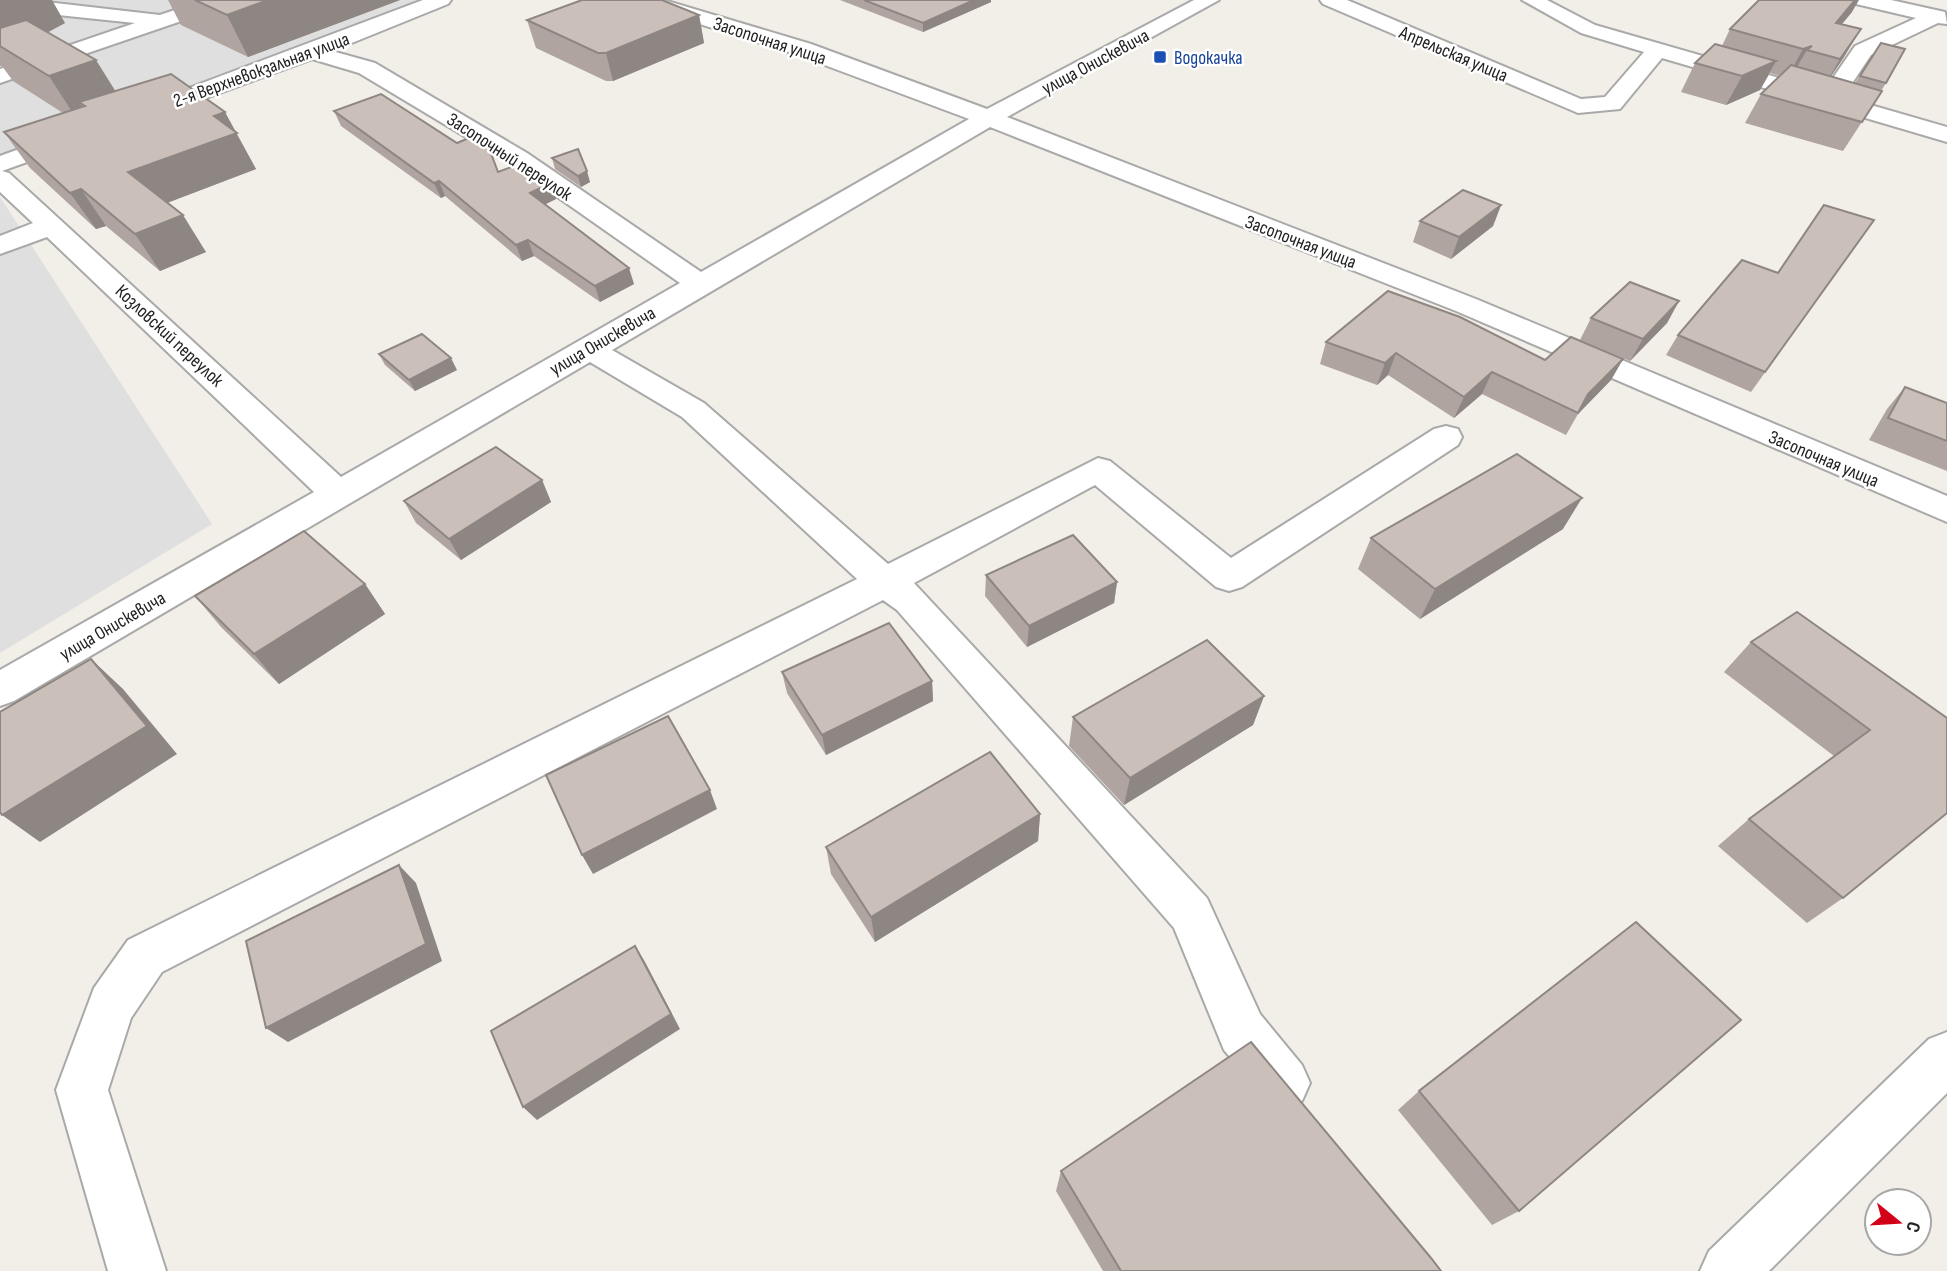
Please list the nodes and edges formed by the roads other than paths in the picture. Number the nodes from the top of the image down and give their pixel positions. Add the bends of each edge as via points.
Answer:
1 (224, 0) edge
2 (441, 0) edge
3 (643, 0) edge
4 (1209, 0) edge
5 (1330, 0) edge
6 (1532, 0) edge
7 (1863, 0) edge
8 (0, 2) edge
9 (1941, 18) edge
10 (165, 20) junction
11 (1658, 50) junction
12 (311, 52) junction
13 (0, 76) edge
14 (1829, 101) junction
15 (130, 117) edge
16 (988, 118) junction
17 (91, 131) edge
18 (1947, 135) edge
19 (0, 164) edge
20 (0, 178) edge
21 (52, 225) junction
22 (0, 246) edge
23 (698, 283) junction
24 (587, 348) junction
25 (1446, 437) dead end
26 (338, 494) junction
27 (1947, 510) edge
28 (885, 582) junction
29 (0, 690) edge
30 (1947, 1057) edge
31 (1310, 1115) edge
32 (137, 1271) edge
33 (1729, 1271) edge

1 - 10 street
2 - 12 street, 2-я Верхневокзальная улица
3 - 16 street, Засопочная улица via 803,49
4 - 16 street, улица Онискевича
5 - 11 street, Апрельская улица via 1578,106 1612,104
6 - 11 street via 1588,29
7 - 9 street
8 - 10 street
9 - 14 street via 1863,51
10 - 13 street
11 - 14 street
12 - 15 street, 2-я Верхневокзальная улица
12 - 23 street, Засопочный переулок via 367,68 518,158
14 - 18 street
16 - 23 street, улица Онискевича
16 - 27 street, Засопочная улица via 1466,305
17 - 19 street
20 - 21 street, Козловский переулок
21 - 22 street
21 - 26 street, Козловский переулок
23 - 24 street, улица Онискевича
24 - 26 street, улица Онискевича
24 - 28 street via 693,410
25 - 28 street via 1230,577 1098,469
26 - 29 street, улица Онискевича
28 - 31 street via 910,600 1191,913 1242,1032
28 - 32 street via 145,956 111,1004 82,1090
30 - 33 street

